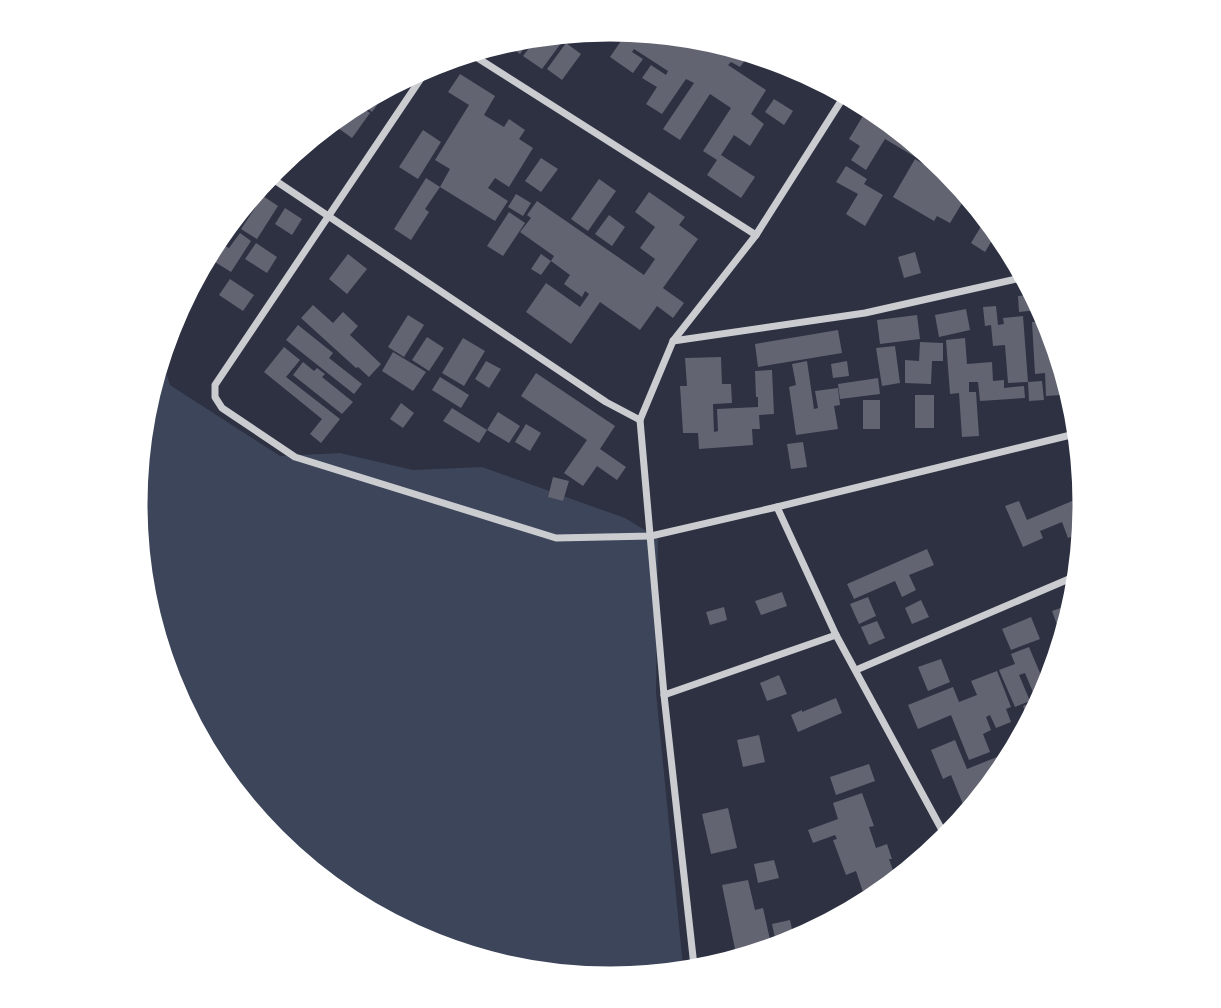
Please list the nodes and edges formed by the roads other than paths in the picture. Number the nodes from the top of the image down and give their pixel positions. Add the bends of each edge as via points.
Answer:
1 (476, 57) edge
2 (422, 77) edge
3 (843, 98) edge
4 (274, 180) edge
5 (329, 215) junction
6 (756, 235) junction
7 (1020, 278) edge
8 (673, 341) junction
9 (640, 420) junction
10 (1073, 435) edge
11 (777, 507) junction
12 (651, 536) junction
13 (1072, 578) edge
14 (836, 635) junction
15 (856, 670) junction
16 (664, 695) junction
17 (943, 832) edge
18 (694, 963) edge

1 - 6 street
2 - 5 street
3 - 6 street
4 - 5 street
5 - 9 street
5 - 12 street via 215,385 222,408 295,457 556,538
6 - 8 street
7 - 8 street via 865,313
8 - 9 street
9 - 12 street
10 - 11 street
11 - 12 street
11 - 14 street
12 - 16 street
13 - 15 street
14 - 15 street
14 - 16 street
15 - 17 street
16 - 18 street

